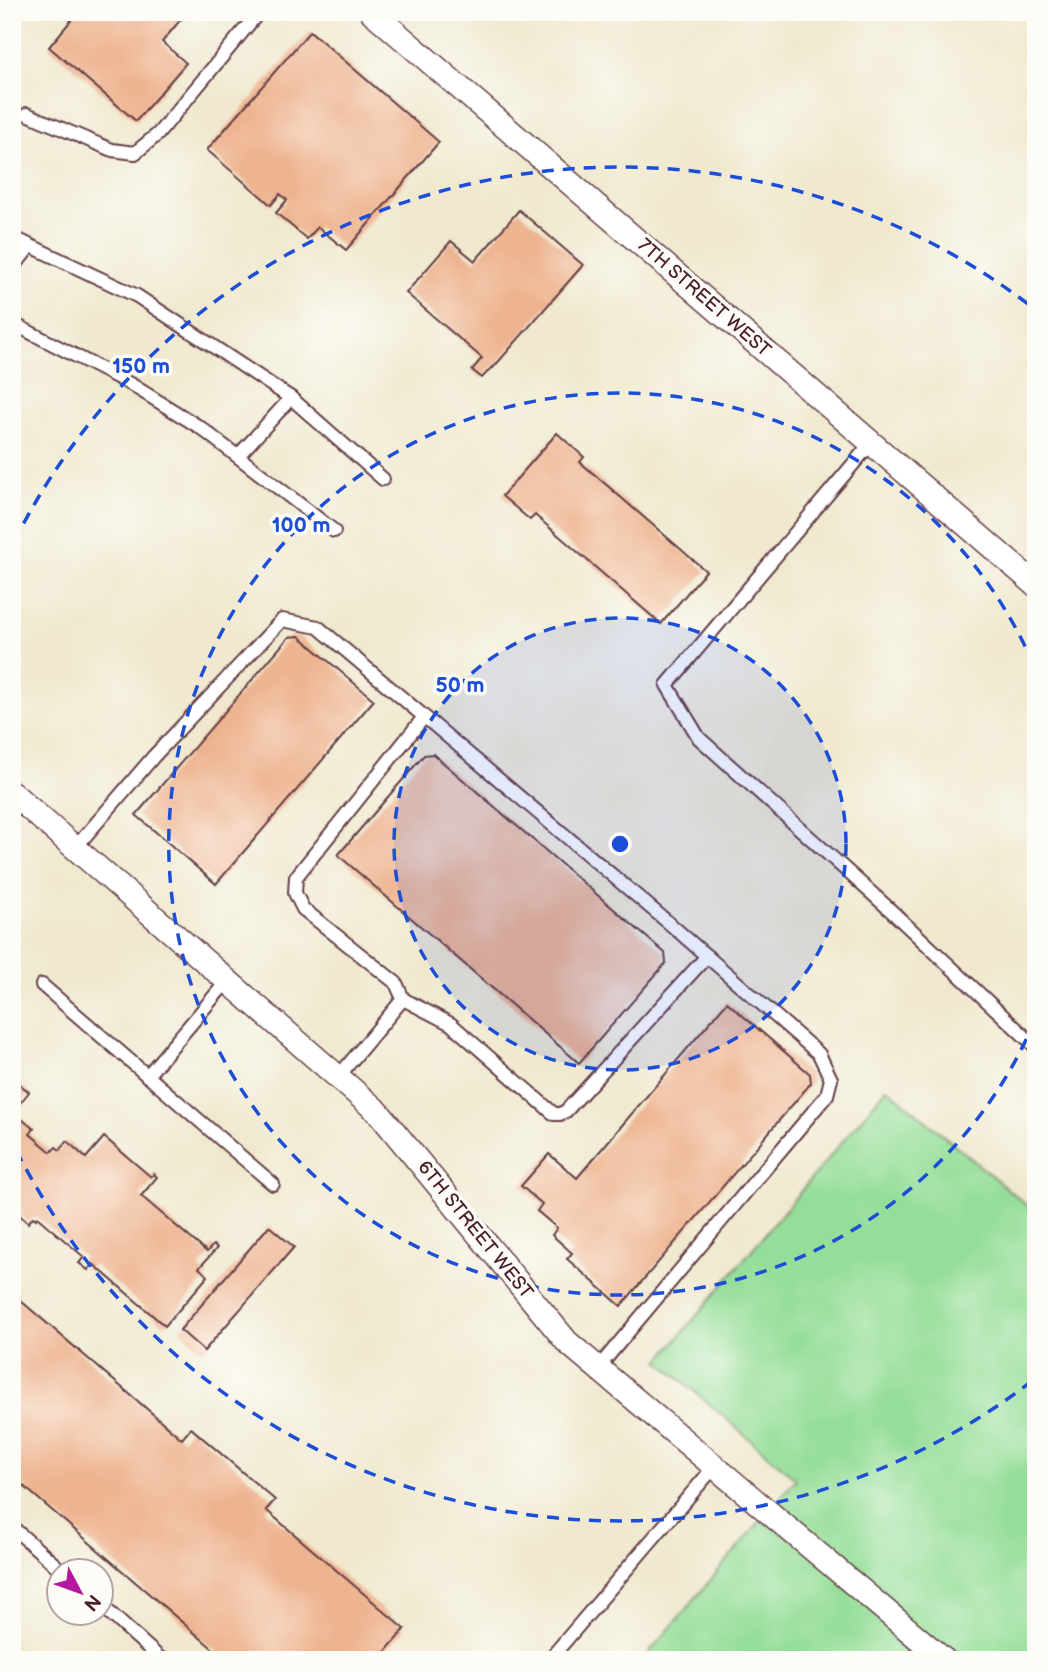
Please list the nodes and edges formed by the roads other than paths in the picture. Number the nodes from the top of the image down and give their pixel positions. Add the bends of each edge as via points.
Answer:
1 (260, 12) edge
2 (372, 12) edge
3 (27, 114) dead end
4 (12, 237) edge
5 (30, 246) junction
6 (12, 269) edge
7 (12, 323) edge
8 (291, 398) junction
9 (871, 443) junction
10 (238, 456) junction
11 (383, 479) dead end
12 (334, 531) dead end
13 (1036, 585) edge
14 (424, 717) junction
15 (12, 793) edge
16 (75, 848) junction
17 (707, 956) junction
18 (228, 980) junction
19 (42, 985) dead end
20 (403, 999) junction
21 (1036, 1047) edge
22 (147, 1076) junction
23 (338, 1077) junction
24 (273, 1184) dead end
25 (598, 1368) junction
26 (715, 1466) junction
27 (12, 1527) edge
28 (46, 1557) edge
29 (116, 1619) edge
30 (162, 1660) edge
31 (549, 1660) edge
32 (944, 1660) edge

1 - 3 lane via 158,134 135,153 112,150
2 - 9 street, 7TH STREET WEST
4 - 5 lane
5 - 6 lane
5 - 8 lane via 137,296
7 - 10 lane via 132,385
8 - 10 lane
8 - 11 lane
9 - 13 street, 7TH STREET WEST
9 - 21 lane via 667,685 699,738
10 - 12 lane
14 - 16 lane via 318,627 282,620
14 - 17 lane
14 - 20 lane via 296,877 295,893 303,909 396,983
15 - 16 street, 6TH STREET WEST
16 - 18 street, 6TH STREET WEST
17 - 20 lane via 560,1114 554,1114 451,1024
17 - 25 lane via 819,1054 831,1079 827,1094
18 - 22 lane
18 - 23 street, 6TH STREET WEST
19 - 22 lane
20 - 23 lane
22 - 24 lane
23 - 25 street, 6TH STREET WEST via 378,1112 567,1342
25 - 26 street, 6TH STREET WEST
26 - 31 lane
26 - 32 street, 6TH STREET WEST
27 - 28 lane
29 - 30 lane

